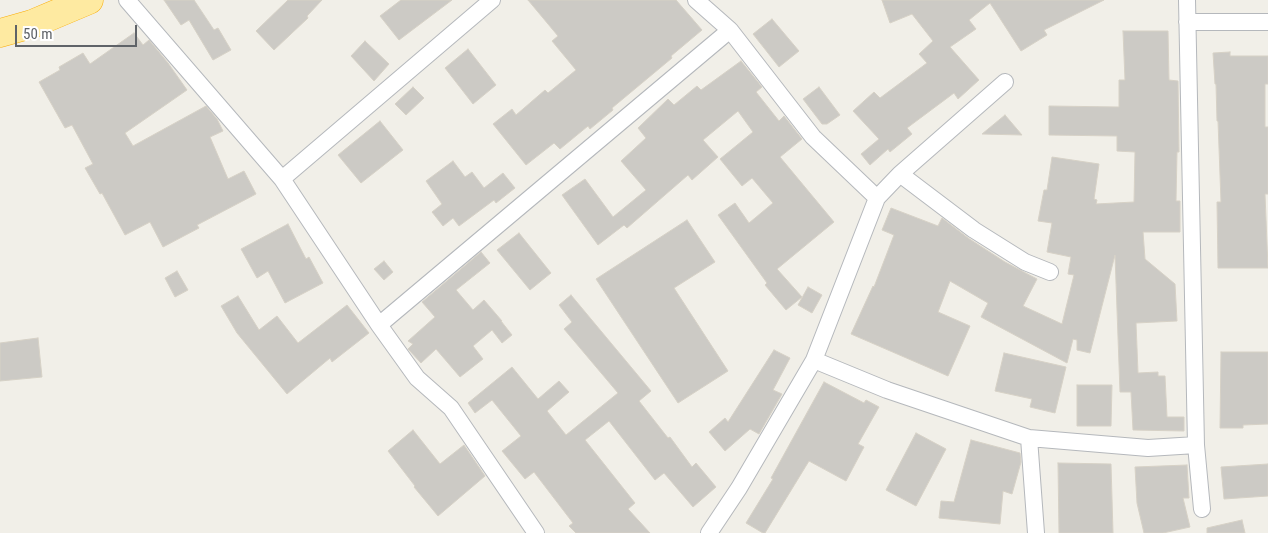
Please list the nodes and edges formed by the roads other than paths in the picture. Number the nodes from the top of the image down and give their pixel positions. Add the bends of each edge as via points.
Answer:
1 (89, 0) edge
2 (127, 0) edge
3 (492, 0) edge
4 (696, 0) edge
5 (1187, 0) edge
6 (1187, 22) junction
7 (1268, 22) edge
8 (730, 30) junction
9 (0, 33) edge
10 (1005, 82) dead end
11 (900, 174) junction
12 (282, 179) junction
13 (877, 198) junction
14 (1050, 272) dead end
15 (379, 325) junction
16 (814, 360) junction
17 (1029, 438) junction
18 (1196, 445) junction
19 (1202, 509) dead end
20 (536, 533) edge
21 (710, 533) edge
22 (1036, 533) edge

1 - 9 highway via 32,24
2 - 12 street
3 - 12 street
4 - 8 street
5 - 6 street
6 - 7 street
6 - 18 street
8 - 13 street via 813,138
8 - 15 street
10 - 11 street
11 - 13 street
11 - 14 street via 974,230 1025,262
12 - 15 street
13 - 16 street
15 - 20 street via 417,378 450,408
16 - 17 street via 886,390
16 - 21 street
17 - 18 street via 1148,448
17 - 22 street
18 - 19 street

